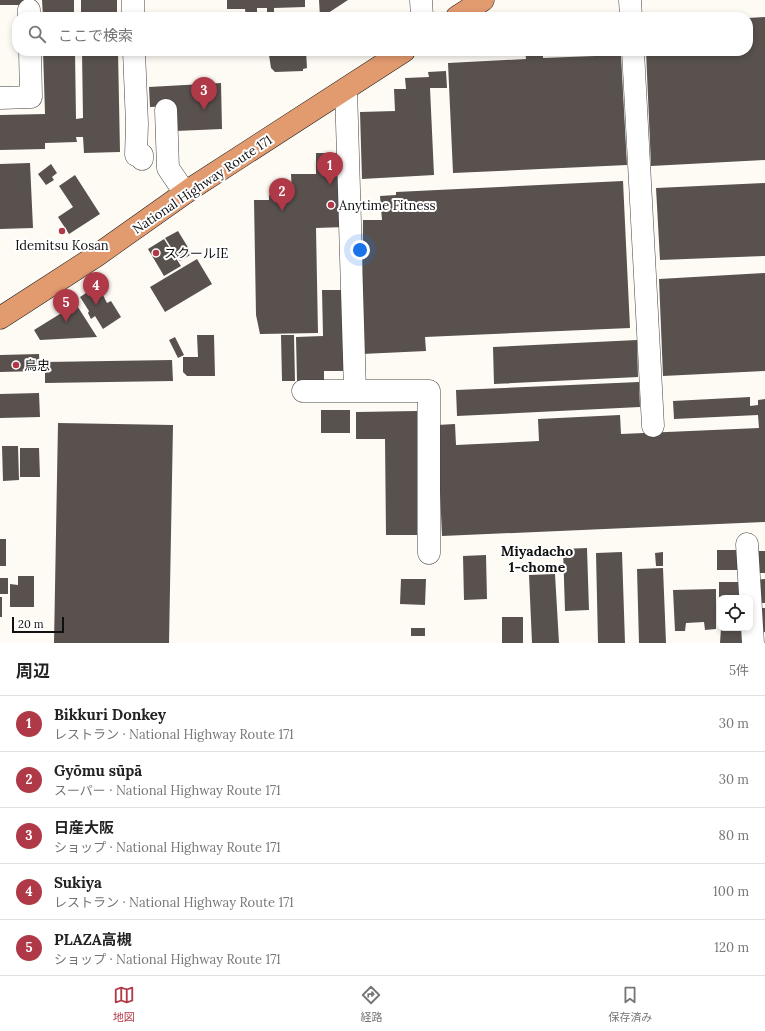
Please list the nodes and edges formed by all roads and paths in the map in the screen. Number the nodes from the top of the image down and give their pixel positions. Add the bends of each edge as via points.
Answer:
1 (133, 0) edge
2 (421, 0) edge
3 (483, 0) edge
4 (630, 0) edge
5 (133, 12) edge
6 (422, 12) edge
7 (465, 12) edge
8 (631, 12) edge
9 (30, 56) edge
10 (134, 56) edge
11 (396, 56) edge
12 (633, 56) edge
13 (346, 89) junction
14 (0, 98) edge
15 (166, 113) dead end
16 (142, 158) dead end
17 (189, 190) junction
18 (0, 318) edge
19 (303, 391) dead end
20 (355, 391) junction
21 (653, 426) dead end
22 (747, 544) dead end
23 (429, 553) dead end
24 (753, 643) edge

1 - 5 street
2 - 6 street
3 - 7 highway
4 - 8 street
9 - 14 street via 31,97
10 - 16 street via 136,156 142,155
11 - 13 highway, National Highway Route 171
12 - 21 street
13 - 17 highway, National Highway Route 171
13 - 20 street
15 - 17 street via 179,167
17 - 18 highway, National Highway Route 171 via 96,256
19 - 20 street
20 - 23 street via 429,391
22 - 24 street

